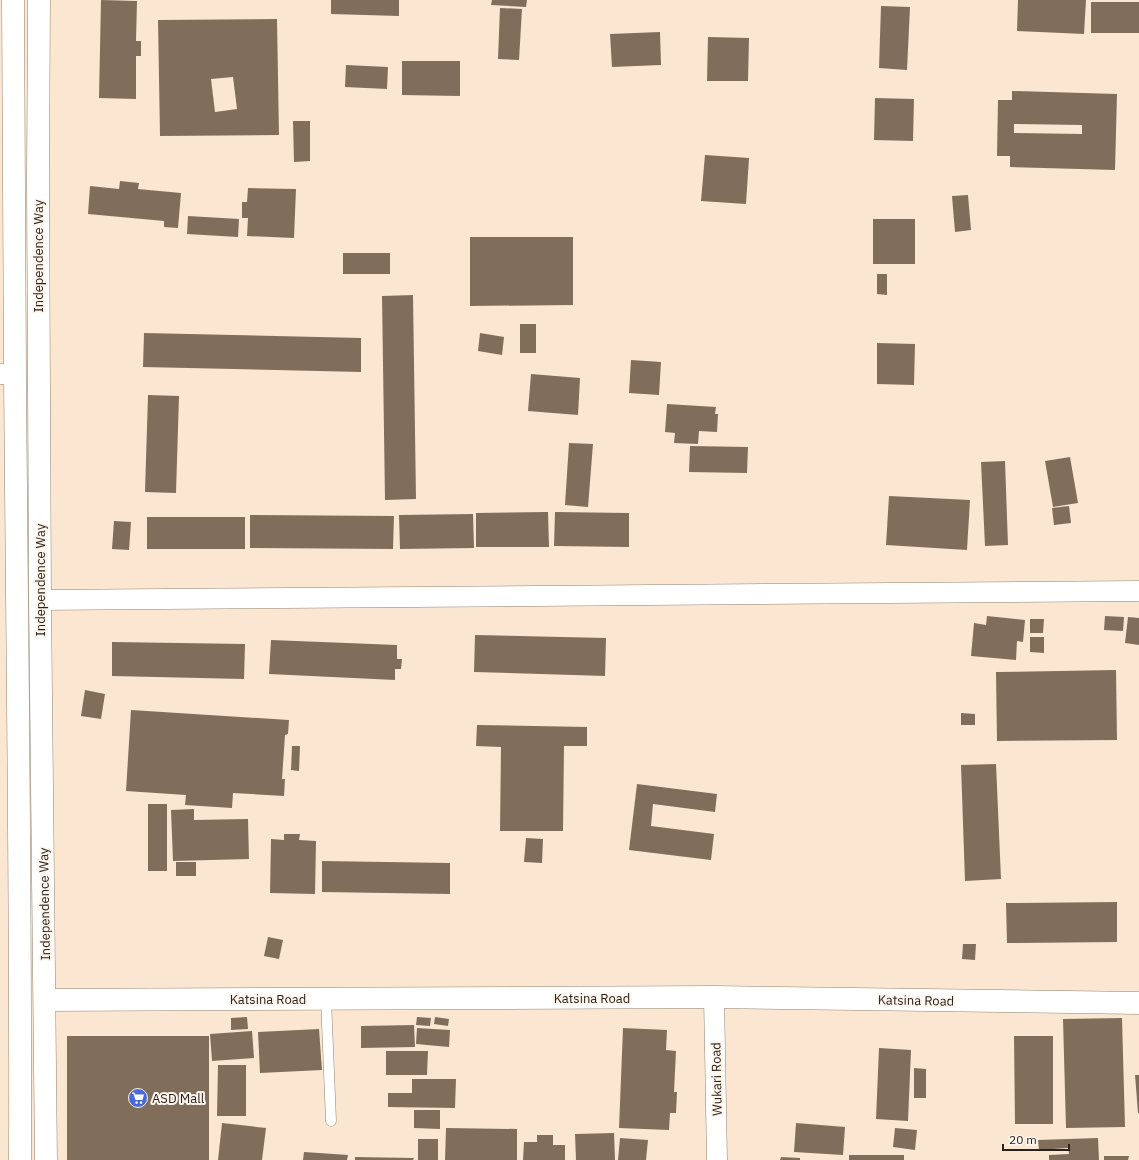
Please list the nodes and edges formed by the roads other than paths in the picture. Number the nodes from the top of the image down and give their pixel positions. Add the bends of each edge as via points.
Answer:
1 (14, 0) edge
2 (39, 0) edge
3 (8, 375) edge
4 (1139, 591) edge
5 (40, 600) junction
6 (714, 997) junction
7 (326, 999) junction
8 (45, 1000) junction
9 (1139, 1003) edge
10 (331, 1121) dead end
11 (20, 1160) edge
12 (46, 1160) edge
13 (717, 1160) edge

1 - 3 main road, Independence Way
2 - 5 main road, Independence Way
3 - 11 main road, Independence Way via 18,645
4 - 5 street
5 - 8 main road, Independence Way
6 - 7 main road, Katsina Road
6 - 9 main road, Katsina Road
6 - 13 street, Wukari Road
7 - 8 main road, Katsina Road
7 - 10 lane
8 - 12 main road, Independence Way

